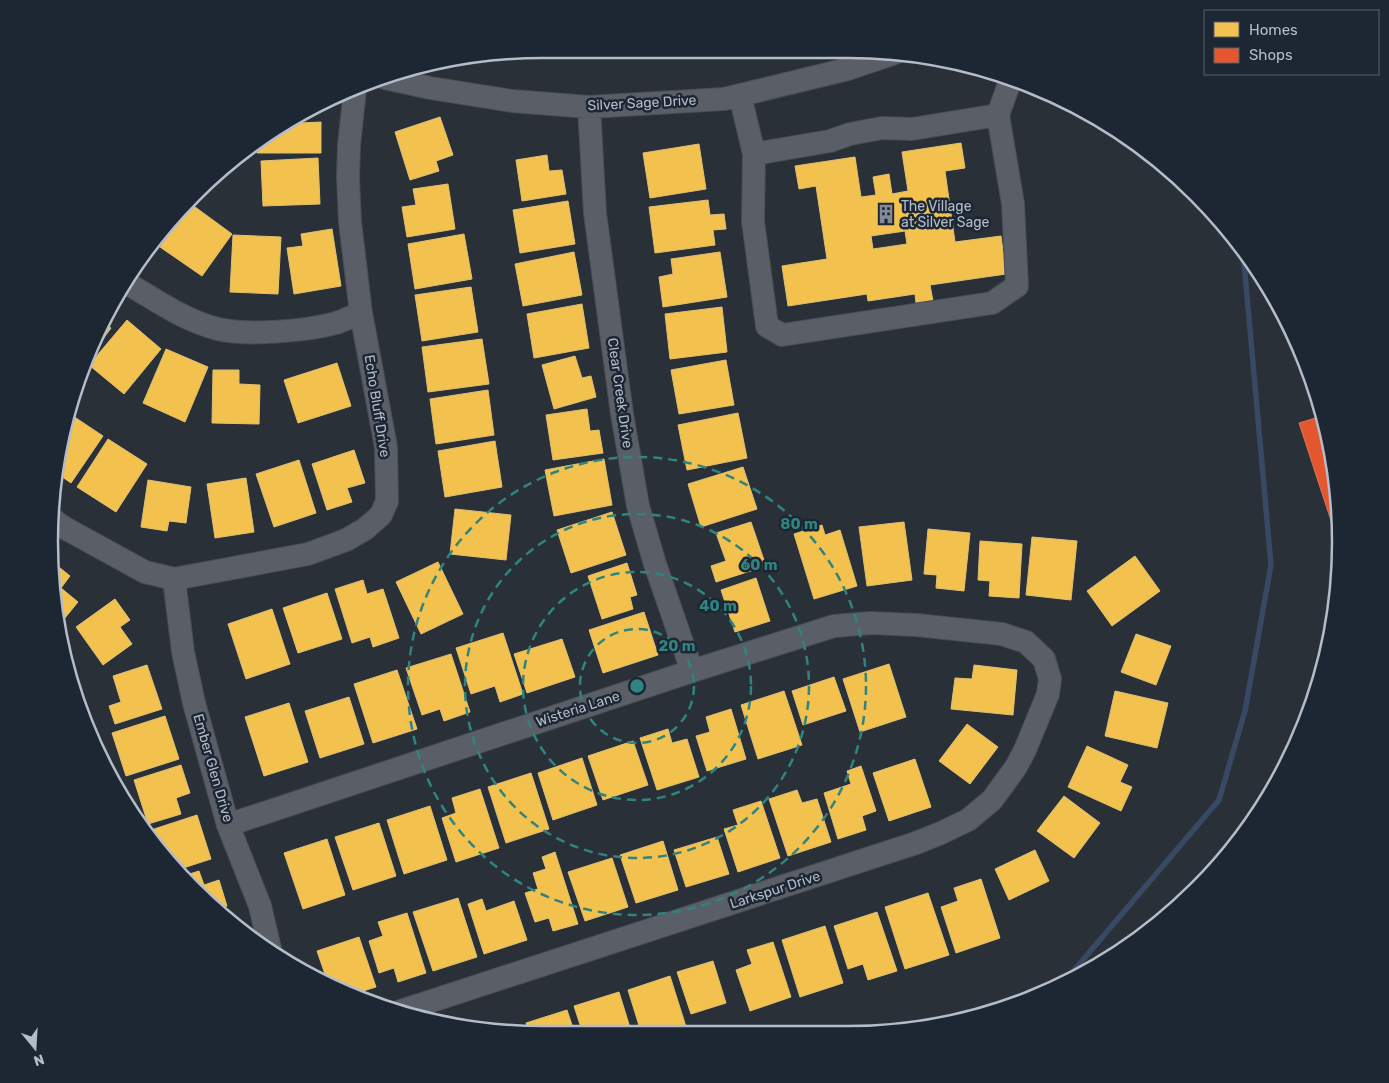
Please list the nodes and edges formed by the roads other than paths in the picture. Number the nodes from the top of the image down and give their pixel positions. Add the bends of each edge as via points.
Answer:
1 (876, 59) edge
2 (395, 80) edge
3 (1009, 85) edge
4 (354, 95) edge
5 (740, 95) junction
6 (589, 107) junction
7 (998, 115) junction
8 (754, 154) junction
9 (131, 285) edge
10 (361, 313) junction
11 (59, 524) edge
12 (174, 579) junction
13 (1044, 659) joint
14 (692, 671) junction
15 (228, 825) junction
16 (268, 940) edge
17 (411, 1008) edge

1 - 5 street, Silver Sage Drive
2 - 6 street, Silver Sage Drive via 512,101
3 - 7 street
4 - 10 street, Echo Bluff Drive via 348,177
5 - 6 street, Silver Sage Drive via 724,99
5 - 8 street
6 - 14 street, Clear Creek Drive via 595,213 638,506
7 - 8 street via 912,129 882,128 850,134 830,142
7 - 8 street via 1013,204 1017,286 992,302 782,335 767,326 753,221
9 - 10 street via 190,319 236,332 310,328
10 - 12 street, Echo Bluff Drive via 386,447 386,501 381,515 346,540 308,554
11 - 12 street, Echo Bluff Drive via 145,572
12 - 15 street, Ember Glen Drive via 182,652
13 - 14 street, Wisteria Lane via 1026,642 1002,634 871,623 834,626
13 - 17 street, Larkspur Drive via 1050,679 1048,694 1025,750 992,800 968,820 916,844
14 - 15 street, Wisteria Lane
15 - 16 street, Ember Glen Drive via 260,906

